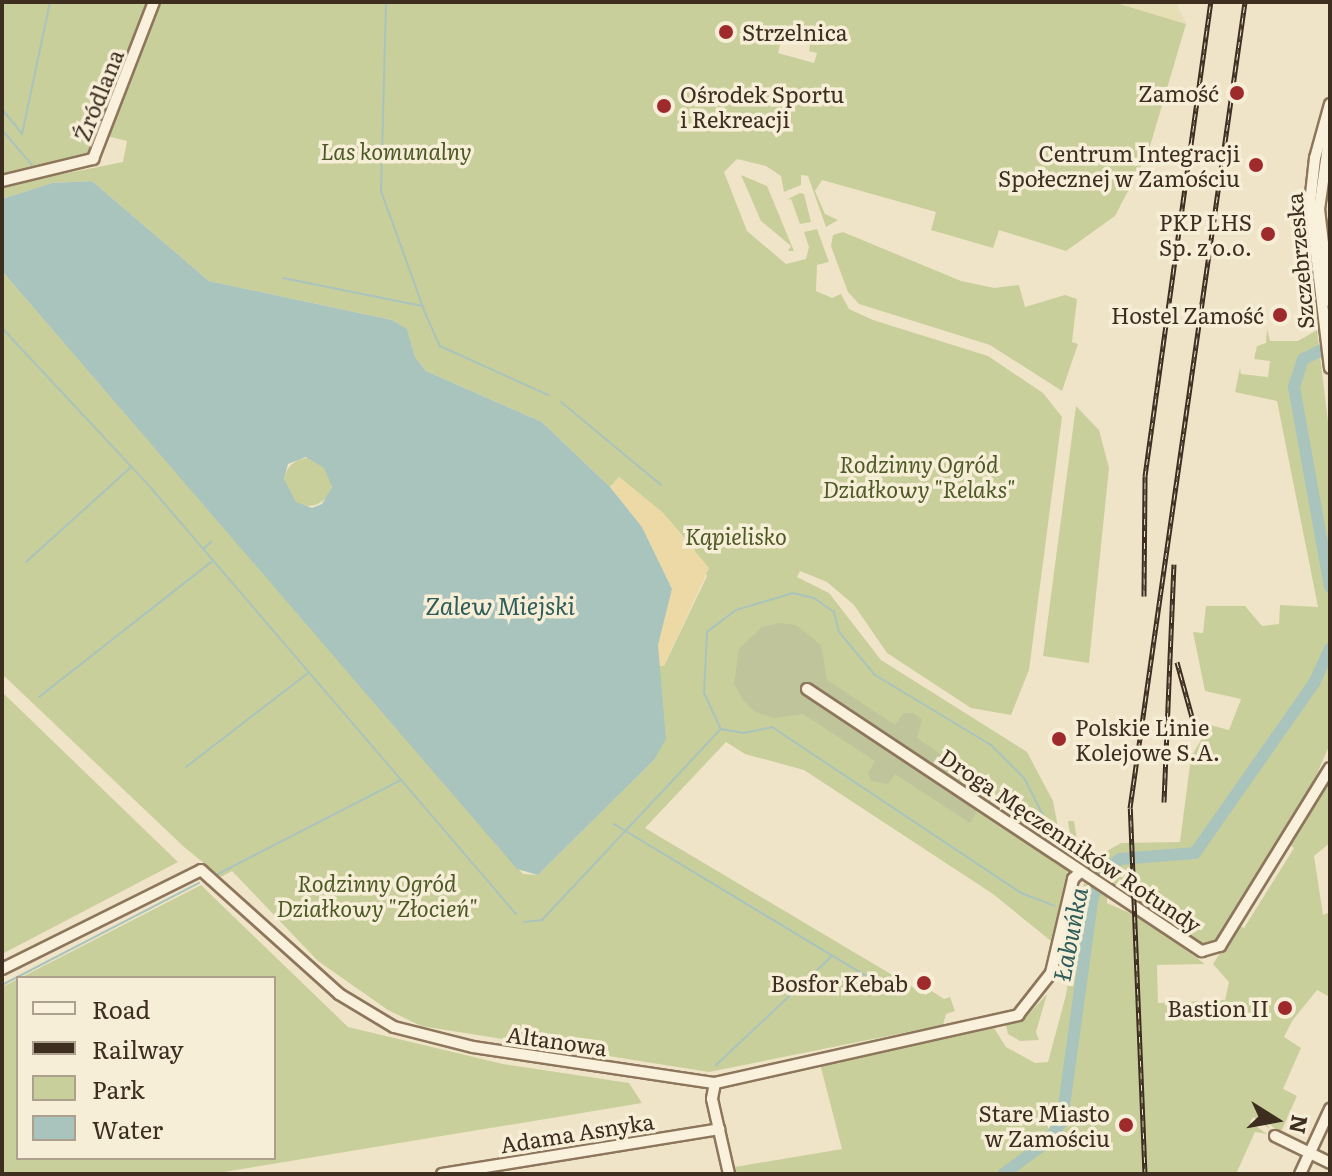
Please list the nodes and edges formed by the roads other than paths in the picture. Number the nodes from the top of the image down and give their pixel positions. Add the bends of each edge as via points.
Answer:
1 (154, 2) edge
2 (1330, 104) edge
3 (1330, 132) edge
4 (2, 181) edge
5 (1330, 301) edge
6 (1330, 367) edge
7 (807, 689) dead end
8 (1330, 768) edge
9 (1081, 871) junction
10 (2, 969) edge
11 (715, 1083) junction
12 (1330, 1109) edge
13 (719, 1129) junction
14 (1275, 1136) dead end
15 (1309, 1153) junction
16 (1330, 1163) edge
17 (449, 1173) edge
18 (729, 1174) edge
19 (1300, 1174) edge

1 - 4 street, Źródlana via 93,159
2 - 6 street, Szczebrzeska via 1310,203
3 - 5 street, Szczebrzeska via 1319,217
7 - 9 street, Droga Męczenników Rotundy
8 - 9 street, Droga Męczenników Rotundy via 1215,949 1199,950
9 - 11 street, Altanowa via 1073,879 1051,973 1018,1015
10 - 11 street, Altanowa via 201,870 346,1000 408,1033
11 - 13 street via 712,1099
12 - 15 street
13 - 17 street, Adama Asnyka
13 - 18 street
14 - 15 street
15 - 16 street
15 - 19 street

